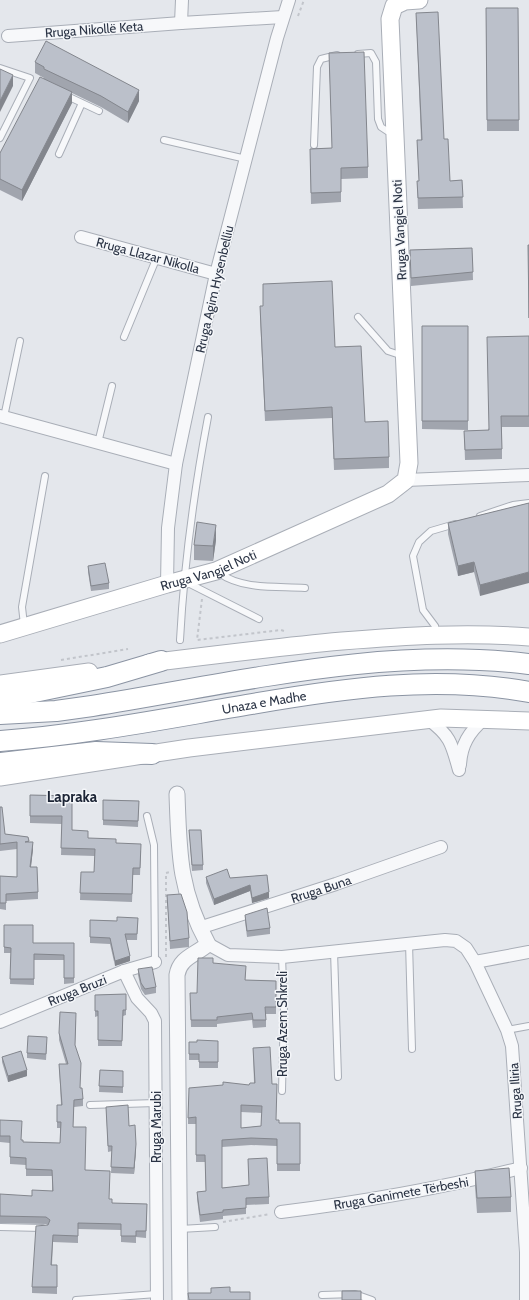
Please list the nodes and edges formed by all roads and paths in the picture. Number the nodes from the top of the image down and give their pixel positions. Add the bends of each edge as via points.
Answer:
1 (182, 0) edge
2 (289, 0) edge
3 (304, 0) edge
4 (419, 0) edge
5 (283, 17) junction
6 (297, 19) dead end
7 (181, 23) junction
8 (8, 36) dead end
9 (343, 54) edge
10 (350, 54) edge
11 (0, 68) edge
12 (30, 78) junction
13 (36, 81) edge
14 (56, 90) edge
15 (82, 103) junction
16 (99, 111) dead end
17 (395, 129) junction
18 (0, 138) edge
19 (164, 140) dead end
20 (314, 145) dead end
21 (59, 154) dead end
22 (246, 159) junction
23 (81, 236) dead end
24 (157, 258) junction
25 (216, 274) junction
26 (358, 317) dead end
27 (124, 337) dead end
28 (20, 342) dead end
29 (404, 356) junction
30 (112, 386) dead end
31 (2, 417) edge
32 (208, 417) dead end
33 (98, 443) junction
34 (176, 464) junction
35 (529, 475) edge
36 (45, 476) dead end
37 (406, 480) junction
38 (529, 503) edge
39 (476, 517) edge
40 (462, 522) edge
41 (216, 571) junction
42 (175, 582) junction
43 (305, 588) dead end
44 (203, 590) junction
45 (259, 619) dead end
46 (24, 626) junction
47 (435, 626) dead end
48 (288, 633) dead end
49 (0, 634) edge
50 (529, 637) edge
51 (180, 640) dead end
52 (128, 649) dead end
53 (57, 660) dead end
54 (161, 661) junction
55 (529, 664) edge
56 (0, 684) edge
57 (529, 692) edge
58 (0, 696) edge
59 (0, 714) edge
60 (484, 719) junction
61 (429, 720) junction
62 (529, 720) edge
63 (0, 741) edge
64 (152, 754) junction
65 (0, 763) edge
66 (0, 777) edge
67 (177, 794) dead end
68 (147, 816) dead end
69 (441, 847) dead end
70 (166, 873) dead end
71 (199, 928) junction
72 (409, 943) junction
73 (208, 944) junction
74 (334, 951) junction
75 (529, 952) edge
76 (282, 957) junction
77 (475, 962) junction
78 (160, 963) junction
79 (124, 971) junction
80 (0, 1022) edge
81 (529, 1026) edge
82 (507, 1030) junction
83 (412, 1049) dead end
84 (338, 1077) dead end
85 (282, 1091) dead end
86 (156, 1103) junction
87 (90, 1105) dead end
88 (520, 1168) junction
89 (281, 1212) joint
90 (215, 1226) joint
91 (0, 1227) edge
92 (46, 1228) edge
93 (179, 1229) junction
94 (322, 1295) dead end
95 (157, 1297) edge
96 (76, 1300) edge
97 (180, 1300) edge
98 (372, 1300) edge
99 (526, 1300) edge

1 - 7 street
2 - 5 street, Rruga Agim Hysenbelliu
3 - 6 path
4 - 17 main road, Rruga Vangjel Noti via 405,1 394,6 390,19
5 - 7 street, Rruga Nikollë Keta
5 - 22 street, Rruga Agim Hysenbelliu
7 - 8 street, Rruga Nikollë Keta
9 - 20 lane via 321,58 317,67
10 - 17 lane via 371,53 374,58 378,119 381,127 387,131
11 - 12 lane
12 - 13 lane
12 - 18 lane
14 - 15 lane
15 - 16 lane
15 - 21 lane
17 - 29 main road, Rruga Vangjel Noti
19 - 22 lane
22 - 25 street, Rruga Agim Hysenbelliu
23 - 24 street, Rruga Llazar Nikolla
24 - 25 street, Rruga Llazar Nikolla
24 - 27 lane
25 - 34 street, Rruga Agim Hysenbelliu
26 - 29 lane via 388,351
28 - 31 lane
29 - 37 main road, Rruga Vangjel Noti via 409,463
30 - 33 lane
31 - 33 street
32 - 42 lane
33 - 34 street
34 - 42 street, Rruga Agim Hysenbelliu via 168,528
35 - 37 street
36 - 46 lane via 22,608
37 - 41 main road, Rruga Vangjel Noti via 388,494
38 - 39 lane via 513,505
40 - 47 lane via 431,531 419,542 413,556 423,610
41 - 42 main road, Rruga Vangjel Noti
41 - 43 lane via 228,579 245,584
42 - 44 lane
42 - 46 main road, Rruga Vangjel Noti
42 - 51 lane
44 - 45 lane
44 - 48 path via 197,640 281,630
46 - 49 main road, Rruga Vangjel Noti
50 - 54 main road via 486,634 410,635
52 - 53 path
54 - 56 main road
54 - 58 highway via 108,678 20,695
55 - 59 highway, Unaza e Madhe via 442,659 349,664 92,706
57 - 63 highway, Unaza e Madhe via 488,686 435,683 350,688 112,727
60 - 61 main road
60 - 61 street via 469,734 463,745 459,770 449,738
60 - 62 main road
61 - 64 main road
64 - 65 highway via 96,752
64 - 66 main road
67 - 71 street via 180,869
68 - 78 lane via 154,845
69 - 71 street, Rruga Buna
70 - 78 path
71 - 73 street
72 - 74 street, Rruga Azem Shkreli
72 - 77 street, Rruga Azem Shkreli via 445,940 456,942 466,948
72 - 83 lane
73 - 76 street, Rruga Azem Shkreli via 228,955
73 - 93 street via 186,957 178,967 177,975
74 - 76 street, Rruga Azem Shkreli
74 - 84 lane
75 - 77 street
76 - 85 lane, Rruga Azem Shkreli
77 - 82 street, Rruga Iliria
78 - 79 street, Rruga Bruzi
79 - 80 street, Rruga Bruzi
79 - 86 street, Rruga Marubi via 137,998 154,1017
81 - 82 lane
82 - 88 street, Rruga Iliria via 512,1046
86 - 87 lane
86 - 95 street, Rruga Marubi
88 - 89 street, Rruga Ganimete Tërbeshi via 471,1181
88 - 99 street, Rruga Iliria via 526,1252
89 - 90 path via 222,1222
90 - 93 lane
91 - 92 lane
93 - 97 street
94 - 98 lane via 355,1294
95 - 96 lane, Rruga Marubi

